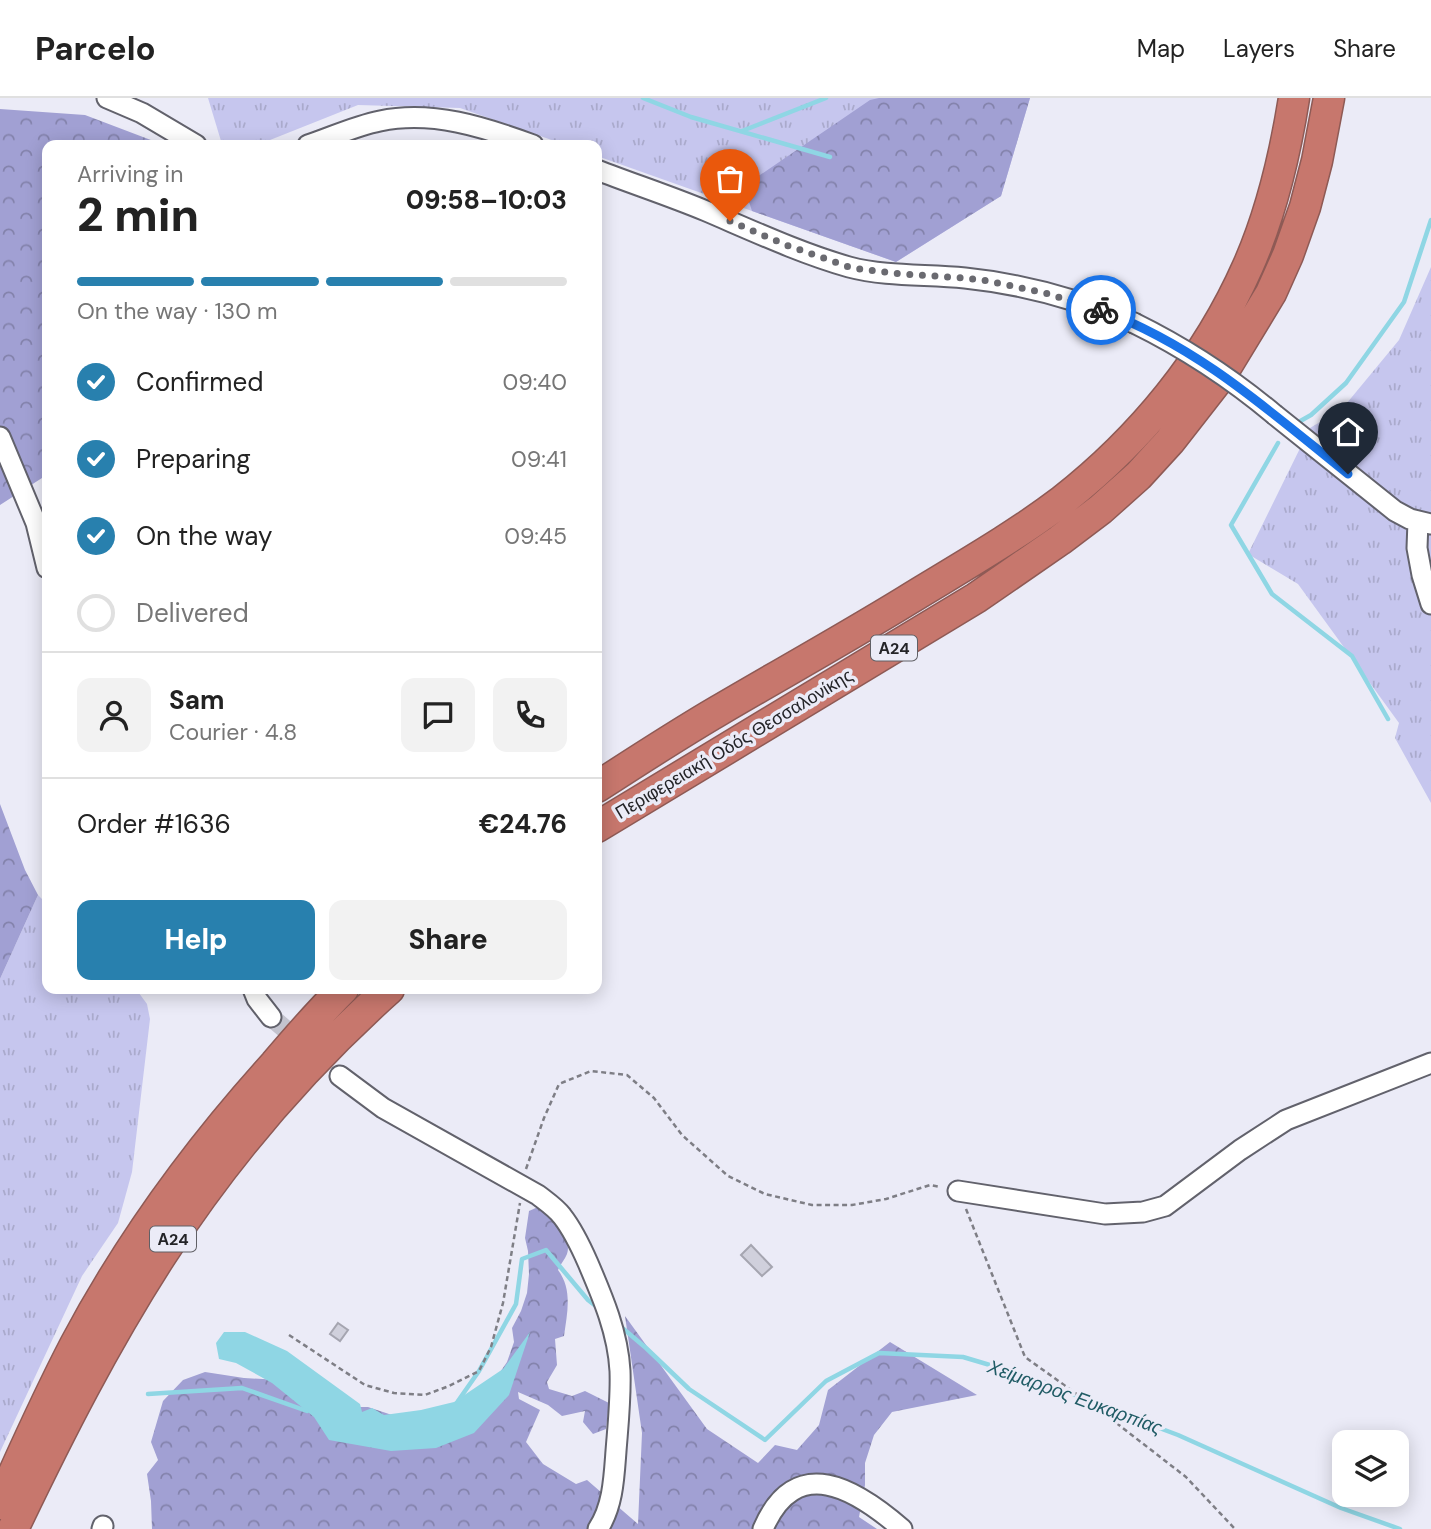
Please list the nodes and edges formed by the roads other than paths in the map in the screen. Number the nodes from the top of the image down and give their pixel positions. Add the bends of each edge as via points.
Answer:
1 (107, 98) edge
2 (1294, 98) edge
3 (1329, 98) edge
4 (187, 140) edge
5 (322, 140) edge
6 (519, 140) edge
7 (602, 172) edge
8 (0, 437) edge
9 (1424, 523) edge
10 (42, 548) edge
11 (1431, 604) edge
12 (602, 784) edge
13 (602, 824) edge
14 (255, 994) edge
15 (338, 994) edge
16 (384, 994) edge
17 (271, 1017) tunnel mouth
18 (1431, 1063) edge
19 (340, 1076) tunnel mouth
20 (958, 1191) road end
21 (0, 1504) edge
22 (13, 1529) edge
23 (598, 1529) edge
24 (763, 1529) edge
25 (902, 1529) edge

1 - 4 street
2 - 12 highway, Περιφερειακή Οδός Θεσσαλονίκης / Α24 via 1267,215 1247,267 1192,366 1125,444 1026,526
3 - 13 highway, Περιφερειακή Οδός Θεσσαλονίκης / Α24 via 1305,207 1271,293 1220,377 1138,476 1060,540 976,598
5 - 6 street via 372,123 415,117 466,124
7 - 9 street, bridge via 852,268 1016,286 1134,323 1230,380 1388,506
8 - 10 street
9 - 11 street via 1417,548
14 - 17 street
15 - 21 highway, Α24 via 244,1098 133,1248 76,1343
16 - 22 highway, Α24 via 286,1093 184,1221 107,1346
18 - 20 street via 1286,1120 1165,1206 1143,1212 1105,1214
19 - 23 street via 383,1108 545,1201 563,1217 578,1241 607,1310 620,1370 609,1507
24 - 25 street via 779,1501 805,1484 816,1483 859,1498

